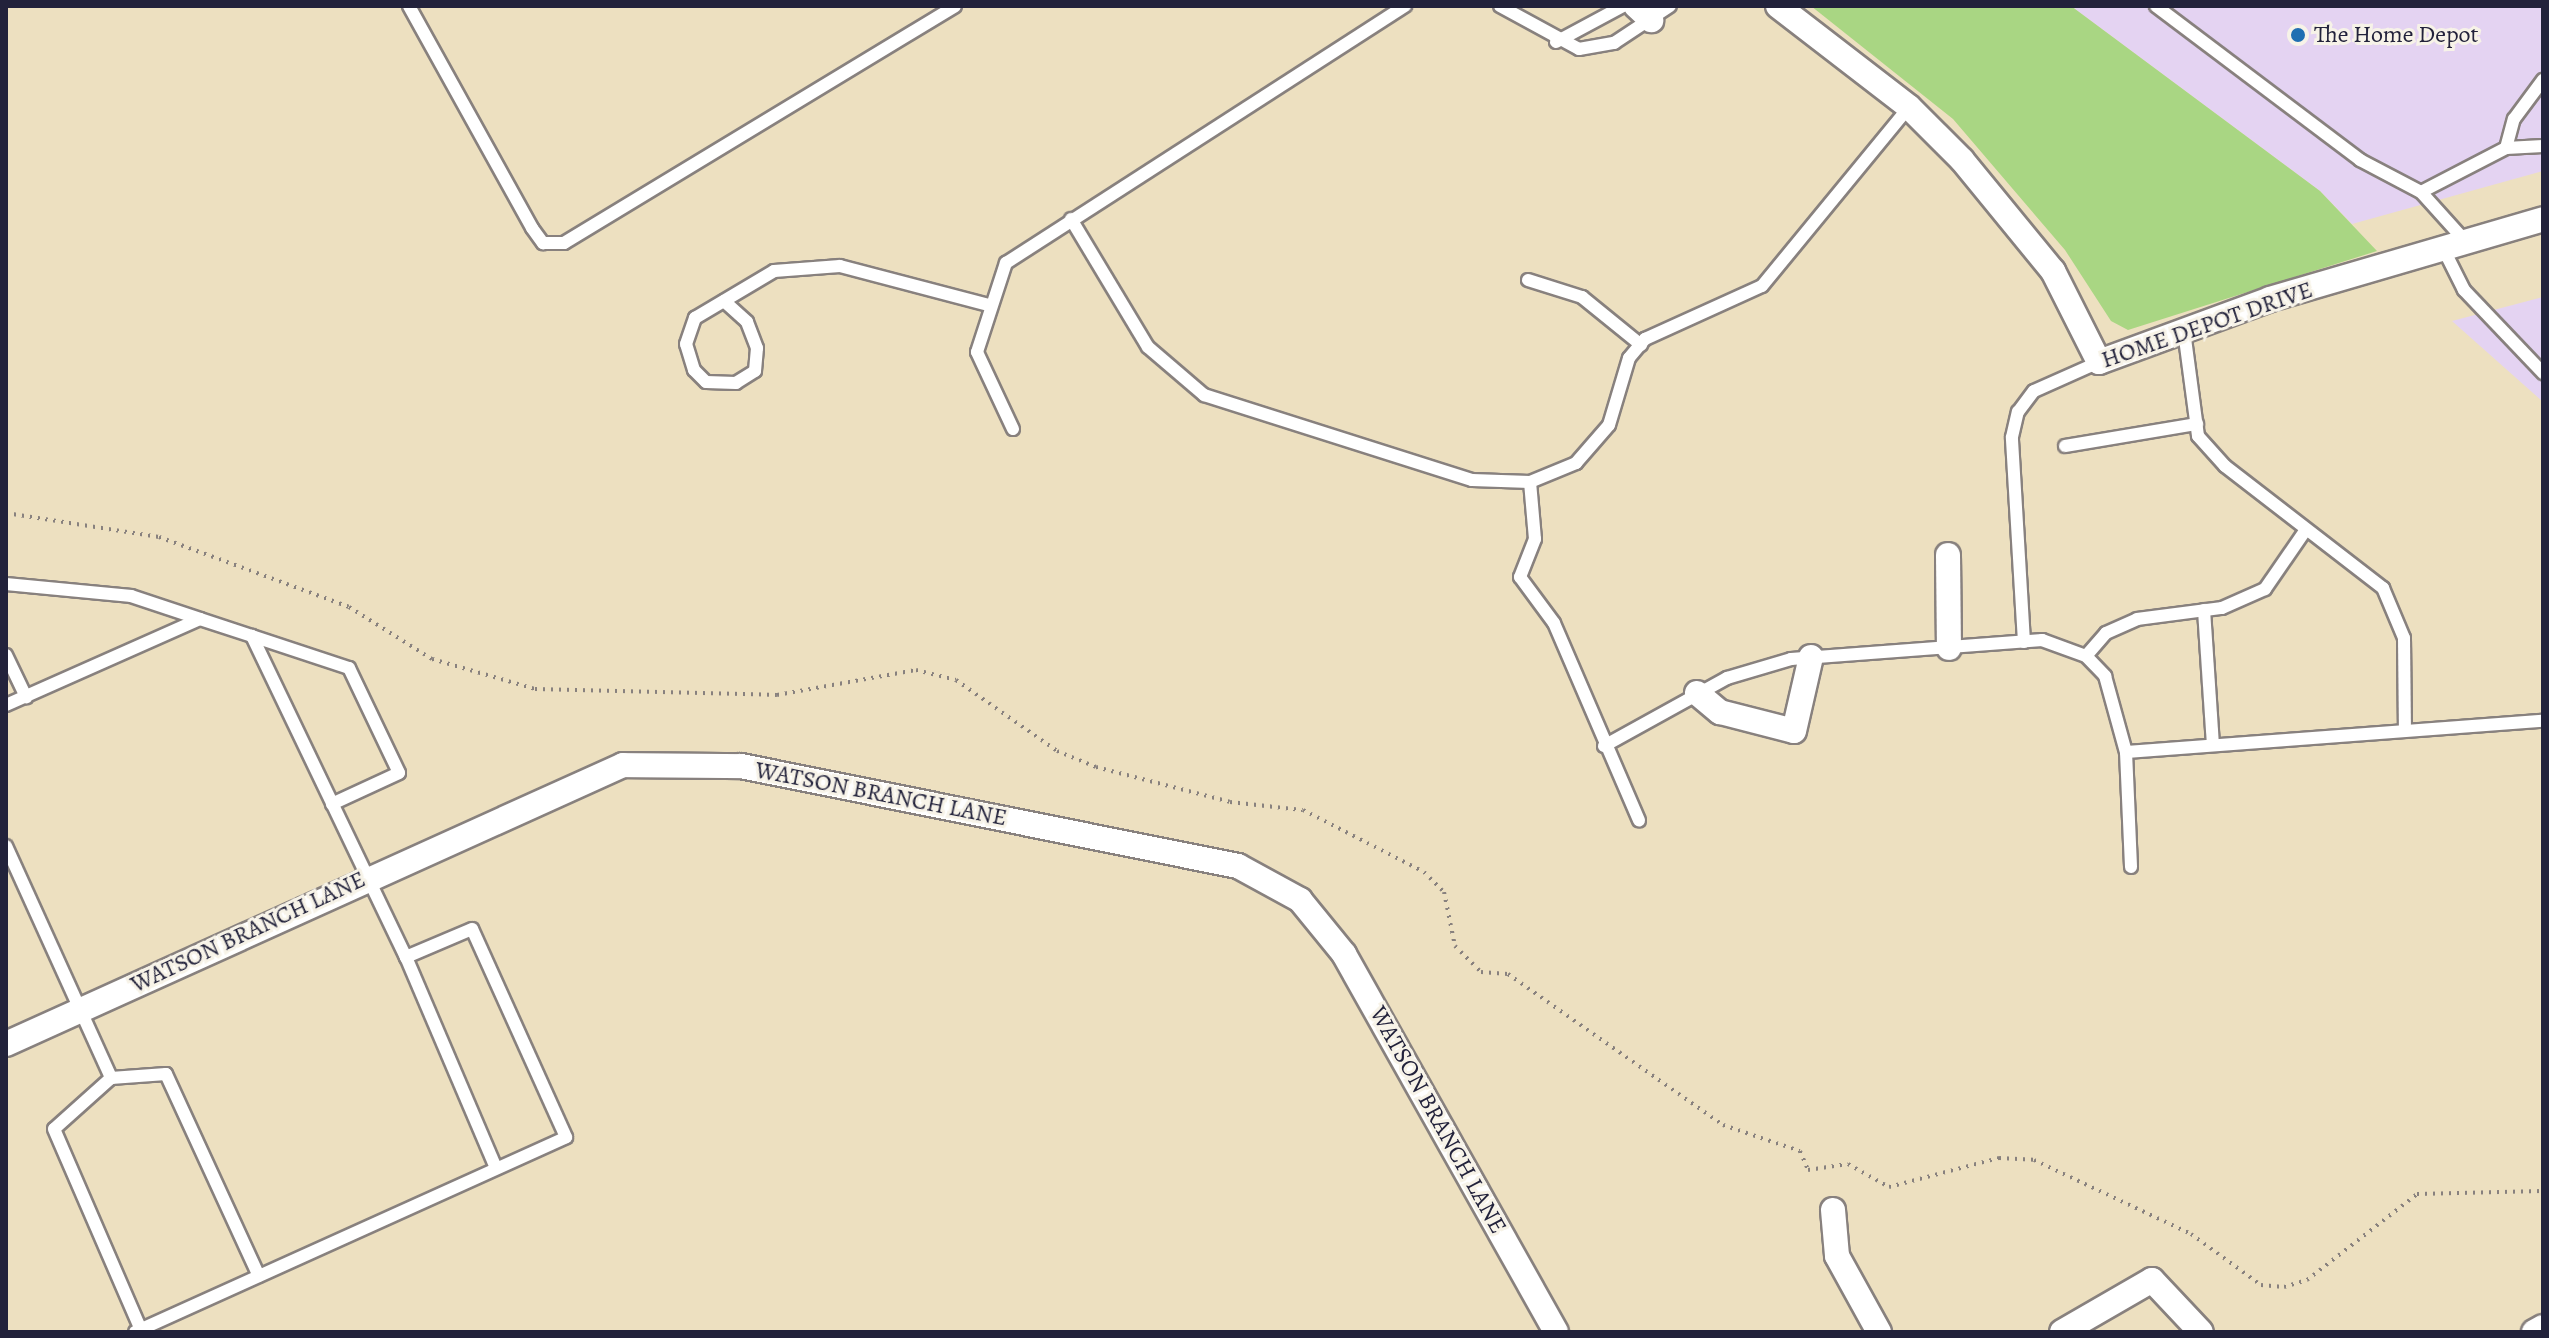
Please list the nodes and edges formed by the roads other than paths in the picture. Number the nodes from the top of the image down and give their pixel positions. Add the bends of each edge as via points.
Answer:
1 (409, 6) edge
2 (955, 6) edge
3 (1405, 6) edge
4 (1500, 6) edge
5 (1623, 6) edge
6 (1778, 6) edge
7 (2156, 6) edge
8 (1652, 11) edge
9 (1556, 43) junction
10 (2543, 80) edge
11 (1909, 107) junction
12 (2543, 146) edge
13 (2506, 148) junction
14 (2421, 192) junction
15 (1071, 219) junction
16 (2543, 219) edge
17 (2456, 247) junction
18 (1528, 280) dead end
19 (724, 301) junction
20 (989, 305) junction
21 (2184, 331) junction
22 (1641, 345) junction
23 (2099, 362) junction
24 (2543, 373) edge
25 (2197, 424) junction
26 (1013, 429) dead end
27 (2065, 446) dead end
28 (1530, 482) junction
29 (2305, 531) junction
30 (1948, 555) dead end
31 (6, 584) edge
32 (2204, 610) junction
33 (200, 619) junction
34 (252, 636) junction
35 (2024, 642) junction
36 (1949, 648) junction
37 (6, 655) edge
38 (2086, 656) junction
39 (1811, 657) junction
40 (1697, 693) junction
41 (26, 697) junction
42 (6, 705) edge
43 (2543, 721) edge
44 (2405, 728) junction
45 (2213, 744) junction
46 (1604, 746) junction
47 (2126, 752) junction
48 (332, 804) junction
49 (1639, 820) dead end
50 (6, 846) edge
51 (2131, 867) dead end
52 (367, 878) junction
53 (406, 957) junction
54 (80, 1009) junction
55 (6, 1044) edge
56 (111, 1078) junction
57 (496, 1168) junction
58 (1833, 1210) dead end
59 (259, 1276) junction
60 (2543, 1327) edge
61 (138, 1331) edge
62 (1556, 1332) edge
63 (1879, 1332) edge
64 (2062, 1332) edge
65 (2201, 1332) edge
66 (2534, 1332) edge

1 - 2 lane via 543,243 564,243
3 - 15 lane
4 - 9 lane
5 - 9 lane
6 - 11 street
7 - 14 lane via 2360,160
8 - 9 lane via 1614,43 1579,49
10 - 13 lane via 2514,119
11 - 22 lane via 1762,286
11 - 23 street via 2045,260
12 - 13 lane
13 - 14 lane
14 - 17 lane
15 - 20 lane via 1006,263
15 - 28 lane via 1148,347 1204,395 1472,480
16 - 17 street, HOME DEPOT DRIVE
17 - 21 street, HOME DEPOT DRIVE
17 - 24 lane via 2464,290
18 - 22 lane via 1582,297
19 - 19 lane via 695,318 686,344 694,370 706,382 736,383 755,371 757,348 747,322
19 - 20 lane via 774,271 812,264
20 - 26 lane via 977,352
21 - 23 street, HOME DEPOT DRIVE
21 - 25 lane
22 - 28 lane via 1629,358 1609,425 1576,463
23 - 35 lane, HOME DEPOT DRIVE via 2034,391 2018,412 2012,437
25 - 27 lane
25 - 29 lane via 2225,466
28 - 46 lane via 1535,539 1520,577 1554,623
29 - 32 lane via 2265,589
29 - 44 lane via 2383,588 2404,638
30 - 36 street
31 - 33 lane via 131,596
32 - 38 lane via 2137,619 2106,633
32 - 45 lane
33 - 34 lane
33 - 41 lane
34 - 48 lane
34 - 48 lane via 349,668 399,773
35 - 36 lane
35 - 38 lane
36 - 39 lane
37 - 41 lane
38 - 47 lane via 2105,676
39 - 40 lane via 1762,666
39 - 40 street via 1794,731 1720,712
40 - 46 lane
41 - 42 lane
43 - 44 lane
44 - 45 lane
45 - 47 lane
46 - 49 lane
47 - 51 lane
48 - 52 lane
50 - 54 lane
52 - 53 lane
52 - 54 street, WATSON BRANCH LANE
52 - 62 street, WATSON BRANCH LANE via 623,765 657,760 741,766 1238,866 1300,900 1323,922
53 - 57 lane
53 - 57 lane via 472,929 566,1137
54 - 55 street, WATSON BRANCH LANE
54 - 56 lane
56 - 59 lane via 166,1074
56 - 61 lane via 54,1129
57 - 59 lane
58 - 63 street via 1837,1256
59 - 61 lane
60 - 66 street
64 - 65 street via 2152,1280

